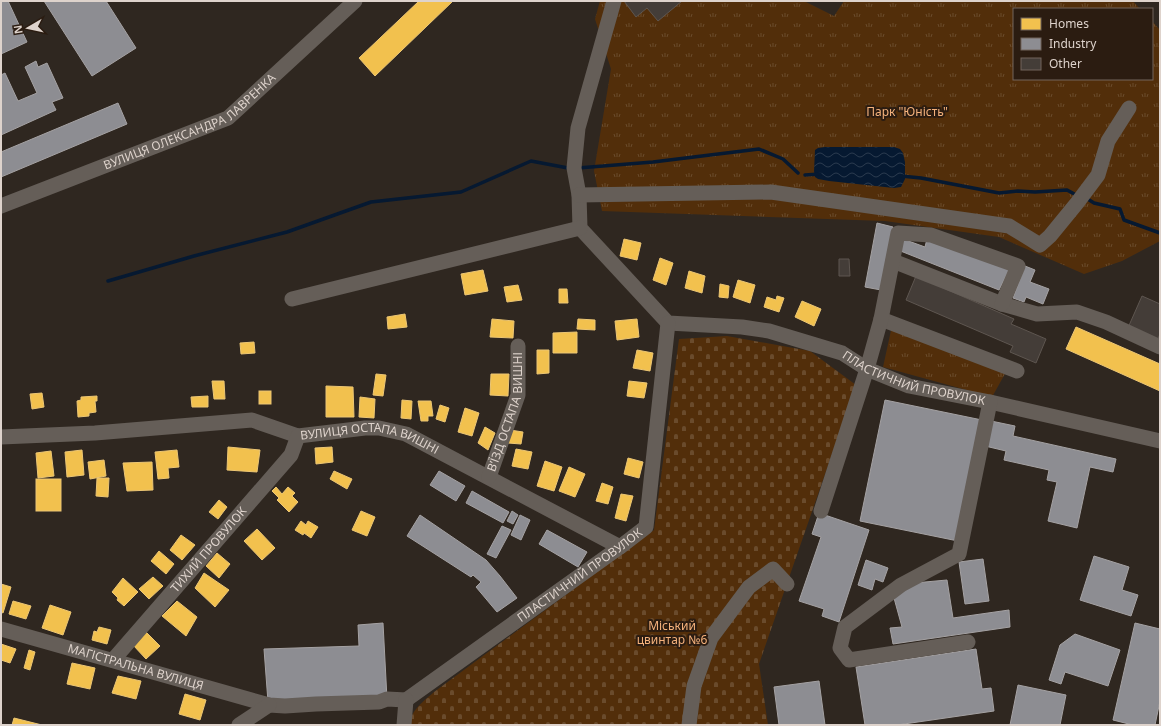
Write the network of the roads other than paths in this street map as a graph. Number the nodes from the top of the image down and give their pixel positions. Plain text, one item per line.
1 (355, 1) edge
2 (614, 1) edge
3 (1129, 108) dead end
4 (579, 195) junction
5 (1, 206) edge
6 (580, 228) junction
7 (893, 260) junction
8 (292, 298) dead end
9 (1002, 304) junction
10 (881, 319) junction
11 (668, 323) junction
12 (518, 346) dead end
13 (1160, 347) edge
14 (867, 368) junction
15 (1017, 371) dead end
16 (990, 402) junction
17 (298, 436) junction
18 (1, 437) edge
19 (1160, 441) edge
20 (489, 477) junction
21 (821, 511) dead end
22 (620, 547) junction
23 (786, 584) dead end
24 (1, 629) edge
25 (968, 642) dead end
26 (113, 660) junction
27 (406, 700) junction
28 (270, 705) junction
29 (239, 725) edge
30 (404, 725) edge
31 (689, 725) edge

1 - 5 street, ВУЛИЦЯ ОЛЕКСАНДРА ЛАВРЕНКА
2 - 4 street
3 - 4 street
4 - 6 street
6 - 8 street
6 - 11 street
7 - 9 street
7 - 9 street
7 - 10 street
9 - 13 street
10 - 14 street
10 - 15 street
11 - 14 street, ПЛАСТИЧНИЙ ПРОВУЛОК
11 - 22 street, ПЛАСТИЧНИЙ ПРОВУЛОК
12 - 20 street, В’ЇЗД ОСТАПА ВИШНІ
14 - 16 street, ПЛАСТИЧНИЙ ПРОВУЛОК
14 - 21 street
16 - 19 street, ПЛАСТИЧНИЙ ПРОВУЛОК
16 - 25 street
17 - 18 street, ВУЛИЦЯ ОСТАПА ВИШНІ
17 - 20 street, ВУЛИЦЯ ОСТАПА ВИШНІ
17 - 26 street, ТИХИЙ ПРОВУЛОК
20 - 22 street, ВУЛИЦЯ ОСТАПА ВИШНІ
22 - 27 street, ПЛАСТИЧНИЙ ПРОВУЛОК
23 - 31 street
24 - 26 street, МАГІСТРАЛЬНА ВУЛИЦЯ
26 - 28 street, МАГІСТРАЛЬНА ВУЛИЦЯ
27 - 28 street, МАГІСТРАЛЬНА ВУЛИЦЯ
27 - 30 street
28 - 29 street

